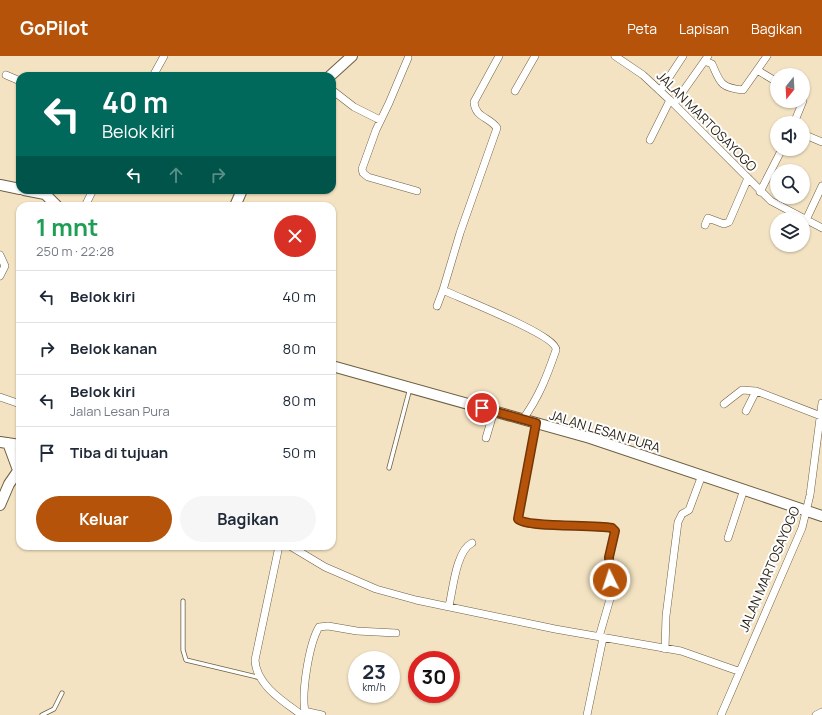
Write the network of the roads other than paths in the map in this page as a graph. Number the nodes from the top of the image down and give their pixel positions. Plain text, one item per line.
1 (164, 56) edge
2 (352, 56) edge
3 (499, 56) edge
4 (535, 56) edge
5 (616, 56) edge
6 (683, 56) edge
7 (767, 56) edge
8 (408, 58) dead end
9 (707, 59) edge
10 (758, 70) junction
11 (155, 72) edge
12 (334, 72) edge
13 (6, 75) dead end
14 (770, 78) edge
15 (16, 79) edge
16 (514, 91) dead end
17 (660, 91) junction
18 (336, 93) edge
19 (672, 102) junction
20 (380, 120) junction
21 (810, 137) edge
22 (650, 140) dead end
23 (822, 142) edge
24 (778, 156) edge
25 (748, 178) junction
26 (0, 185) edge
27 (822, 186) edge
28 (16, 188) edge
29 (417, 191) dead end
30 (760, 192) junction
31 (791, 212) edge
32 (810, 212) edge
33 (810, 222) edge
34 (705, 225) dead end
35 (822, 228) edge
36 (0, 255) edge
37 (0, 276) edge
38 (443, 290) junction
39 (437, 306) dead end
40 (336, 367) edge
41 (410, 388) junction
42 (756, 391) junction
43 (0, 397) edge
44 (16, 403) edge
45 (724, 404) dead end
46 (822, 404) edge
47 (494, 411) junction
48 (746, 411) dead end
49 (821, 416) junction
50 (522, 419) junction
51 (536, 423) junction
52 (486, 438) dead end
53 (4, 443) edge
54 (16, 444) edge
55 (16, 464) edge
56 (388, 468) dead end
57 (16, 475) edge
58 (702, 475) junction
59 (744, 489) junction
60 (0, 505) edge
61 (808, 510) junction
62 (822, 516) edge
63 (728, 538) dead end
64 (472, 543) dead end
65 (278, 550) edge
66 (296, 550) edge
67 (183, 601) dead end
68 (449, 606) junction
69 (396, 633) dead end
70 (601, 637) junction
71 (665, 648) junction
72 (738, 671) junction
73 (262, 679) junction
74 (62, 693) dead end
75 (822, 712) edge
76 (304, 714) edge
77 (42, 715) edge
78 (322, 715) edge
79 (587, 715) edge
80 (721, 715) edge
81 (816, 715) edge

1 - 11 street
2 - 12 street
3 - 38 street
4 - 16 street
5 - 17 street, JALAN MARTOSAYOGO
6 - 17 street
7 - 10 street
8 - 20 street
9 - 10 street
9 - 19 street
10 - 14 street
13 - 15 street
17 - 19 street, JALAN MARTOSAYOGO
18 - 20 street
19 - 22 street
19 - 25 street, JALAN MARTOSAYOGO
20 - 29 street
21 - 23 street
24 - 30 street
25 - 30 street, JALAN MARTOSAYOGO
25 - 34 street
26 - 28 street
27 - 32 street
30 - 31 street, JALAN MARTOSAYOGO
33 - 35 street, JALAN MARTOSAYOGO
36 - 37 street
38 - 39 street
38 - 50 street
40 - 41 street, JALAN LESAN PURA
41 - 47 street, JALAN LESAN PURA
41 - 56 lane
42 - 45 street
42 - 48 street
42 - 49 street
43 - 44 street
46 - 49 street, JALAN MARTOSAYOGO
47 - 50 street, JALAN LESAN PURA
47 - 52 street
49 - 61 street, JALAN MARTOSAYOGO
50 - 51 street, JALAN LESAN PURA
51 - 58 street, JALAN LESAN PURA
51 - 70 street
53 - 54 street
53 - 55 street
57 - 60 street
58 - 59 street, JALAN LESAN PURA
58 - 71 street
59 - 61 street, JALAN LESAN PURA
59 - 63 street
61 - 62 street, JALAN LESAN PURA
61 - 72 street, JALAN MARTOSAYOGO
64 - 68 street
65 - 73 street
66 - 68 street
67 - 73 lane
68 - 70 street
69 - 76 street
70 - 71 street
70 - 79 street
71 - 72 street
72 - 80 street, JALAN MARTOSAYOGO
73 - 76 street
74 - 77 lane
75 - 81 street
76 - 78 street

